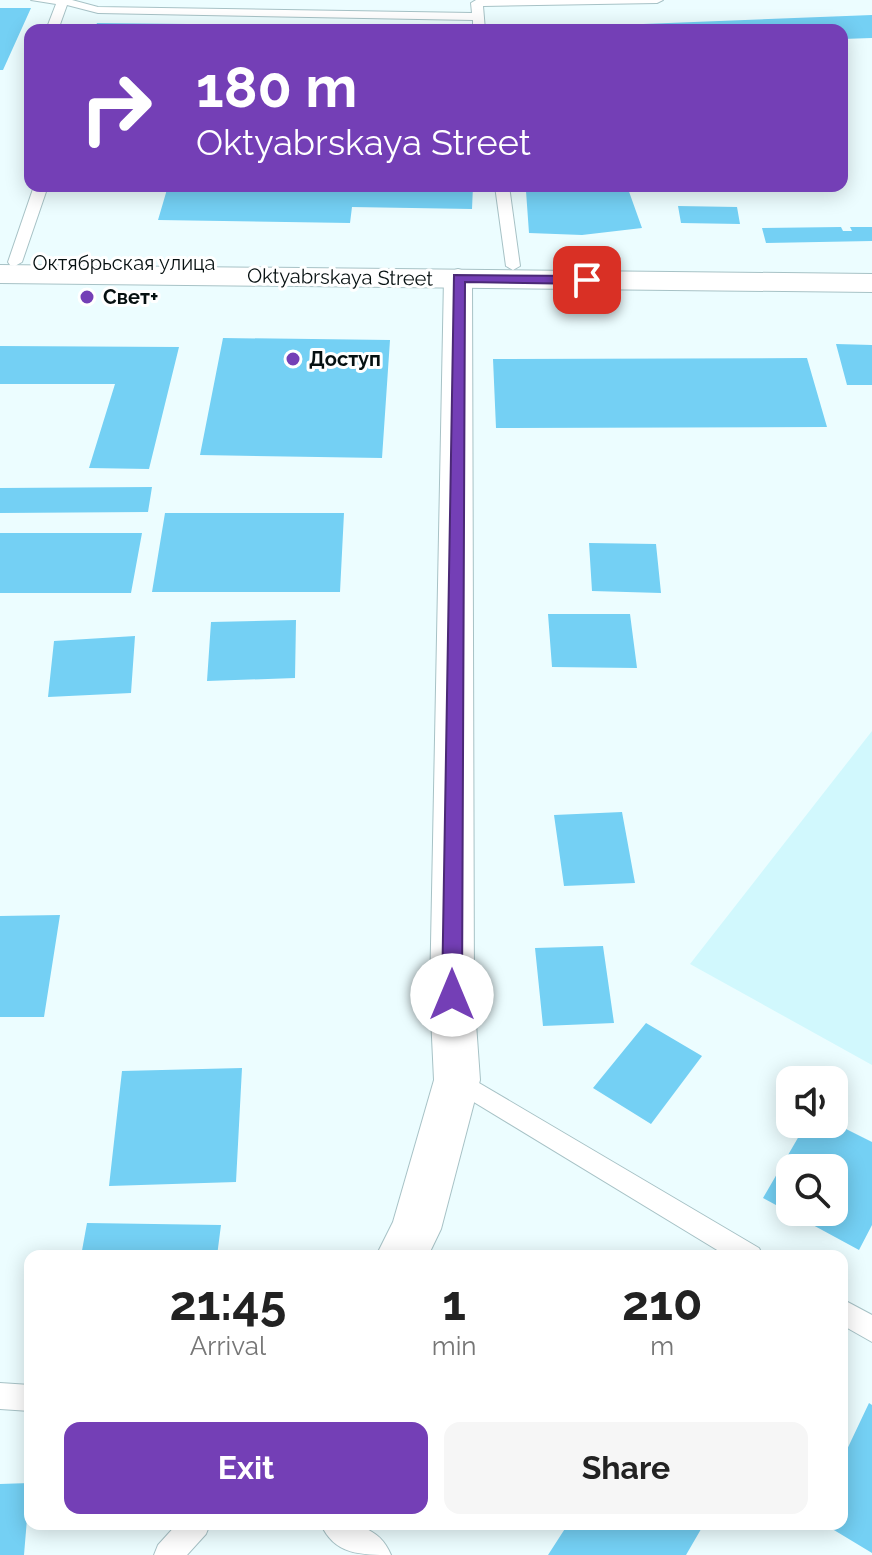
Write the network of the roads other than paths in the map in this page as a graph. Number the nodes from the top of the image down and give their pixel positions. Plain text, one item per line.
1 (37, 0) edge
2 (657, 0) edge
3 (63, 1) edge
4 (54, 24) edge
5 (478, 24) edge
6 (38, 192) edge
7 (503, 192) edge
8 (5, 266) edge
9 (513, 266) junction
10 (872, 267) edge
11 (458, 278) junction
12 (872, 283) edge
13 (457, 1080) junction
14 (404, 1250) edge
15 (740, 1250) edge
16 (848, 1315) edge
17 (872, 1329) edge
18 (0, 1396) edge
19 (24, 1398) edge
20 (191, 1530) edge
21 (343, 1530) edge
22 (168, 1555) edge
23 (377, 1555) edge

1 - 3 lane
2 - 5 lane
3 - 4 lane
3 - 5 lane
6 - 8 lane
7 - 9 lane
8 - 9 main road, Октябрьская улица
8 - 11 main road, Oktyabrskaya Street
9 - 10 main road, Октябрьская улица
11 - 12 main road, Oktyabrskaya Street
11 - 13 street
13 - 14 street
13 - 15 lane
16 - 17 lane
18 - 19 lane
20 - 22 lane
21 - 23 lane

